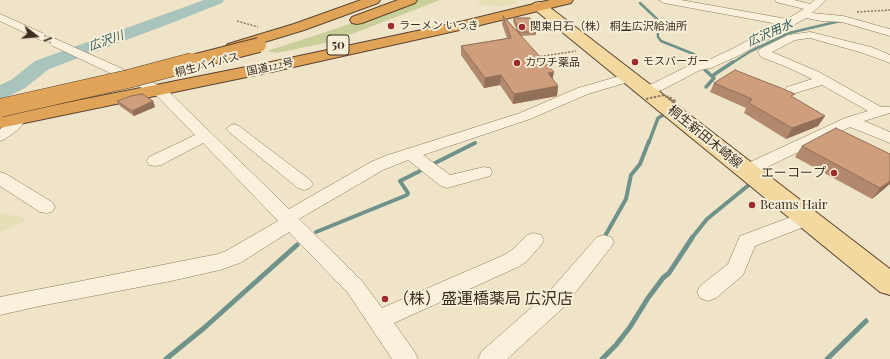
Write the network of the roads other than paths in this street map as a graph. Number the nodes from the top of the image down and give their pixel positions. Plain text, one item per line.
1 (373, 0) edge
2 (395, 0) edge
3 (410, 0) edge
4 (566, 0) edge
5 (664, 0) edge
6 (780, 0) edge
7 (821, 0) edge
8 (533, 2) edge
9 (807, 11) junction
10 (0, 17) edge
11 (790, 23) junction
12 (890, 33) edge
13 (261, 48) junction
14 (890, 59) edge
15 (253, 70) junction
16 (630, 77) junction
17 (823, 80) junction
18 (136, 81) junction
19 (157, 90) junction
20 (792, 90) dead end
21 (647, 95) junction
22 (0, 100) edge
23 (0, 108) edge
24 (885, 111) edge
25 (0, 115) edge
26 (20, 118) junction
27 (850, 121) junction
28 (0, 122) edge
29 (234, 129) dead end
30 (0, 136) edge
31 (205, 136) junction
32 (890, 138) edge
33 (256, 147) junction
34 (410, 153) junction
35 (229, 160) junction
36 (155, 161) dead end
37 (744, 169) junction
38 (484, 172) dead end
39 (0, 178) edge
40 (304, 184) dead end
41 (46, 207) dead end
42 (807, 218) junction
43 (289, 220) junction
44 (534, 240) dead end
45 (604, 242) dead end
46 (890, 284) edge
47 (708, 292) dead end
48 (0, 306) edge
49 (378, 320) junction
50 (406, 359) edge
51 (490, 359) edge

1 - 18 highway, 50
2 - 13 highway, 桐生バイパス / 50
3 - 13 highway, 桐生バイパス / 50
4 - 8 highway, 国道122号
5 - 11 street
6 - 9 street
7 - 9 street
8 - 15 highway, 国道122号 / 50
8 - 16 main road, 桐生新田木崎線
8 - 18 highway, 国道122号 / 50
9 - 11 street
9 - 12 street
10 - 18 street
11 - 21 street
13 - 23 highway, 桐生バイパス / 50, bridge
13 - 25 highway, 桐生バイパス / 50
14 - 17 street
15 - 18 highway
15 - 19 highway, 国道122号 / 50
16 - 21 main road, 桐生新田木崎線
16 - 34 street
17 - 20 street
17 - 24 street
18 - 19 street
18 - 22 highway, 国道122号 / 50
19 - 26 highway, 国道122号 / 50
19 - 31 street
21 - 37 main road, 桐生新田木崎線
24 - 27 street
26 - 28 highway, 国道122号 / 50
26 - 30 street
27 - 32 street
27 - 37 street
29 - 33 street
31 - 35 street
31 - 36 street
33 - 35 street
33 - 40 street
34 - 38 street
34 - 43 street
35 - 43 street
37 - 42 main road, 桐生新田木崎線
39 - 41 street
42 - 46 main road, 桐生新田木崎線
42 - 47 street
43 - 48 street
43 - 49 street
44 - 49 street
45 - 51 street
49 - 50 street

